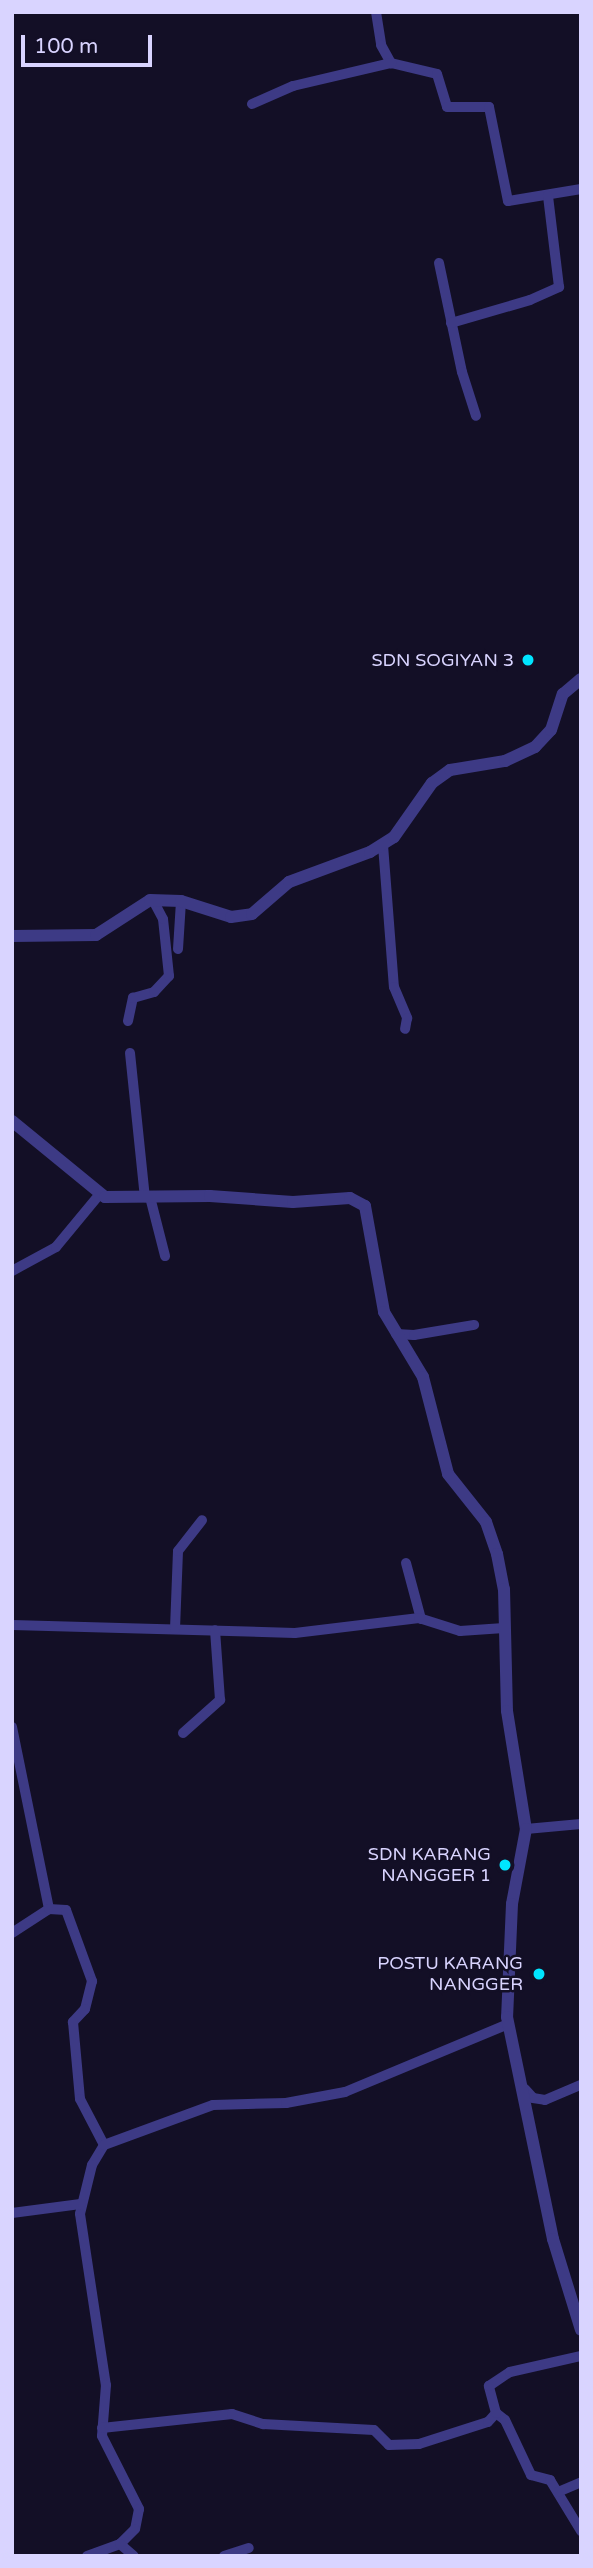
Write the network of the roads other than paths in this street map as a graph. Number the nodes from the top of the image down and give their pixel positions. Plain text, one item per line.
1 (376, 12) edge
2 (391, 63) junction
3 (252, 104) dead end
4 (581, 189) edge
5 (548, 196) junction
6 (439, 263) dead end
7 (452, 323) junction
8 (476, 416) dead end
9 (581, 679) edge
10 (383, 845) junction
11 (153, 900) junction
12 (181, 901) junction
13 (12, 936) edge
14 (178, 949) dead end
15 (128, 1021) dead end
16 (405, 1029) dead end
17 (130, 1054) dead end
18 (12, 1121) edge
19 (99, 1195) junction
20 (147, 1197) junction
21 (164, 1256) dead end
22 (12, 1271) edge
23 (474, 1325) dead end
24 (396, 1334) junction
25 (202, 1520) dead end
26 (406, 1563) dead end
27 (421, 1619) junction
28 (12, 1625) edge
29 (504, 1628) junction
30 (175, 1629) junction
31 (215, 1630) junction
32 (12, 1727) edge
33 (183, 1733) dead end
34 (581, 1824) edge
35 (526, 1829) junction
36 (49, 1909) junction
37 (12, 1933) edge
38 (508, 2024) junction
39 (581, 2085) edge
40 (525, 2089) junction
41 (104, 2146) junction
42 (80, 2204) junction
43 (12, 2213) edge
44 (581, 2330) edge
45 (581, 2356) edge
46 (496, 2413) junction
47 (102, 2428) junction
48 (581, 2482) edge
49 (558, 2491) junction
50 (581, 2531) edge
51 (120, 2544) junction
52 (249, 2548) dead end
53 (87, 2556) edge
54 (134, 2556) edge
55 (224, 2556) edge

1 - 2 street
2 - 3 street
2 - 5 street
4 - 5 street
5 - 7 street
6 - 7 street
7 - 8 street
9 - 10 street
10 - 12 street
10 - 16 street
11 - 12 street
11 - 13 street
11 - 15 street
12 - 14 street
17 - 20 street
18 - 19 street
19 - 20 street
19 - 22 street
20 - 21 street
20 - 24 street
23 - 24 street
24 - 29 street
25 - 30 street
26 - 27 street
27 - 29 street
27 - 31 street
28 - 30 street
29 - 35 street
30 - 31 street
31 - 33 street
32 - 36 street
34 - 35 street
35 - 38 street
36 - 37 street
36 - 41 street
38 - 40 street
38 - 41 street
39 - 40 street
40 - 44 street
41 - 42 street
42 - 43 street
42 - 47 street
45 - 46 street
46 - 47 street
46 - 49 street
47 - 51 street
48 - 49 street
49 - 50 street
51 - 53 street
51 - 54 street
52 - 55 street

